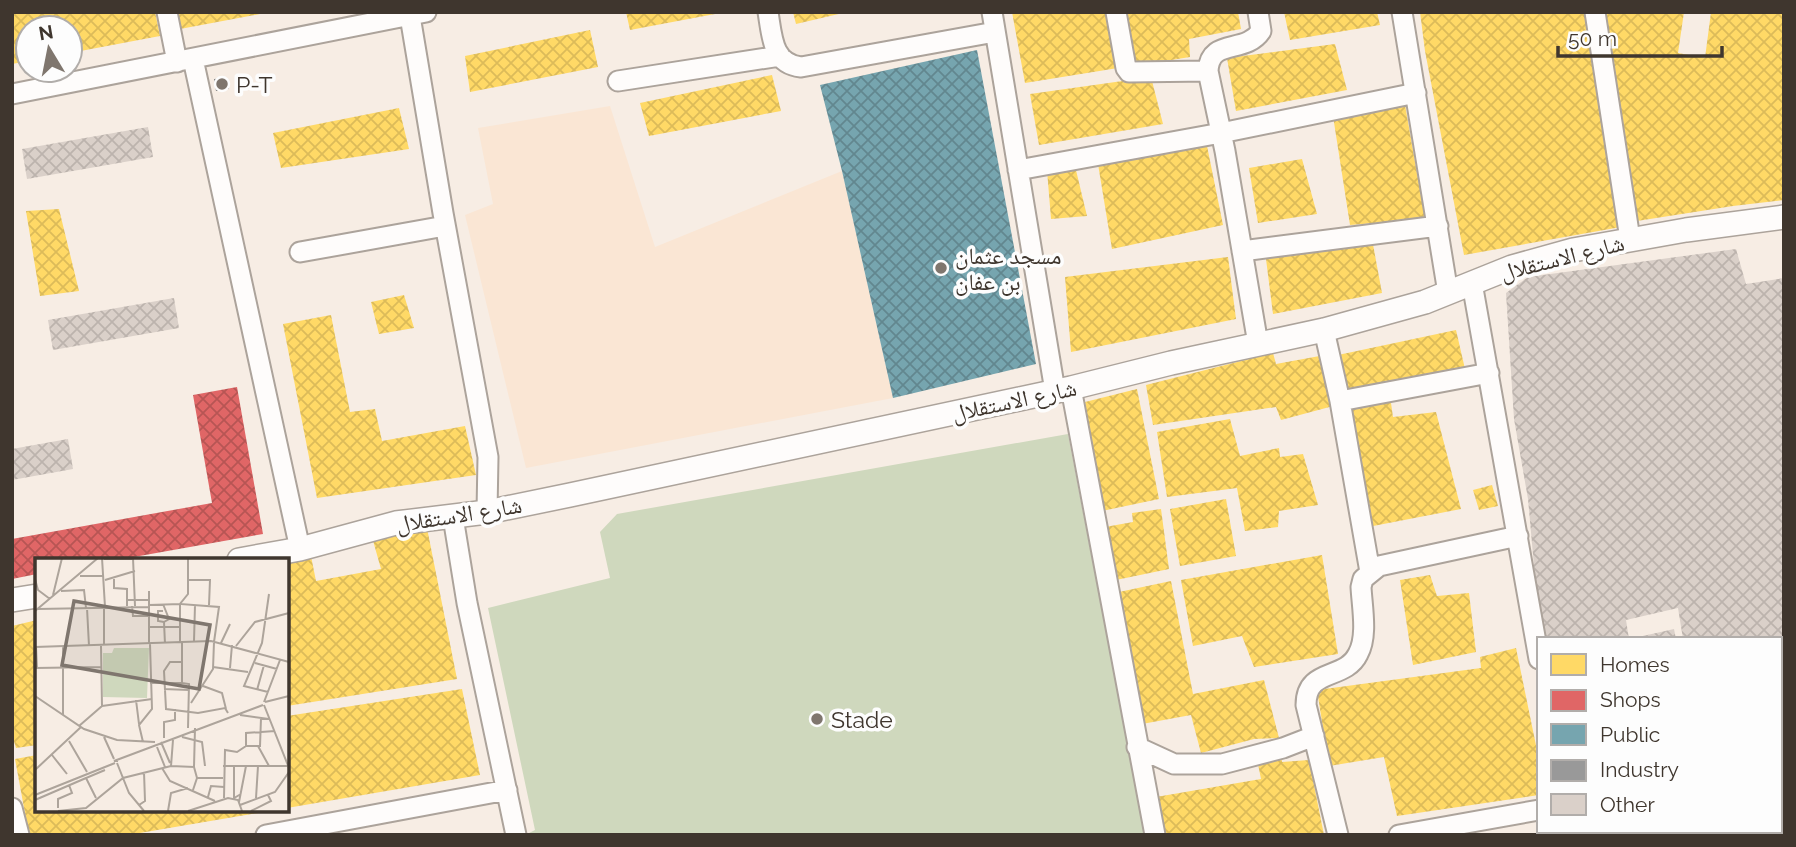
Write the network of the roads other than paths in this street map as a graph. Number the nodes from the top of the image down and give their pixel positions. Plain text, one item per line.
1 (167, 12) edge
2 (768, 12) edge
3 (992, 12) edge
4 (1116, 12) edge
5 (1258, 12) edge
6 (1402, 12) edge
7 (1595, 12) edge
8 (419, 13) edge
9 (995, 32) junction
10 (780, 56) junction
11 (185, 60) junction
12 (1208, 71) junction
13 (618, 81) dead end
14 (1416, 93) junction
15 (12, 94) edge
16 (1221, 133) junction
17 (1018, 170) junction
18 (1784, 218) edge
19 (445, 226) junction
20 (1438, 226) junction
21 (1630, 239) junction
22 (1242, 251) junction
23 (300, 252) dead end
24 (1472, 283) junction
25 (1448, 293) junction
26 (1324, 330) junction
27 (1258, 344) junction
28 (1489, 373) junction
29 (1063, 390) junction
30 (1340, 401) junction
31 (487, 512) junction
32 (453, 517) junction
33 (1518, 536) junction
34 (300, 549) junction
35 (250, 558) edge
36 (1370, 572) junction
37 (35, 596) edge
38 (12, 600) edge
39 (1537, 647) edge
40 (1314, 736) junction
41 (1137, 747) junction
42 (508, 790) junction
43 (12, 808) edge
44 (1537, 810) edge
45 (19, 835) edge
46 (266, 835) edge
47 (516, 835) edge
48 (1155, 835) edge
49 (1338, 835) edge
50 (1399, 835) edge

1 - 11 street
2 - 10 street
3 - 9 street
4 - 12 street
5 - 12 street
6 - 14 street
7 - 21 street
8 - 11 street
8 - 19 street
9 - 10 street
9 - 17 street
10 - 13 street
11 - 15 street
11 - 34 street
12 - 16 street
14 - 16 street
14 - 20 street
16 - 17 street
16 - 22 street
17 - 29 street
18 - 21 street, شارع الاستقلال
19 - 23 street
19 - 31 street
20 - 22 street
20 - 25 street
21 - 24 street, شارع الاستقلال
22 - 27 street
24 - 25 street, شارع الاستقلال
24 - 28 street
25 - 26 street, شارع الاستقلال
26 - 27 street, شارع الاستقلال
26 - 30 street
27 - 29 street, شارع الاستقلال
28 - 30 street
28 - 33 street
29 - 31 street, شارع الاستقلال
29 - 41 street
30 - 36 street
31 - 32 street, شارع الاستقلال
32 - 34 street, شارع الاستقلال
32 - 42 street
33 - 36 street
33 - 39 street
34 - 35 street, شارع الاستقلال
36 - 40 street
37 - 38 street
40 - 41 street
40 - 49 street
41 - 48 street
42 - 46 street
42 - 47 street
43 - 45 street
44 - 50 street

